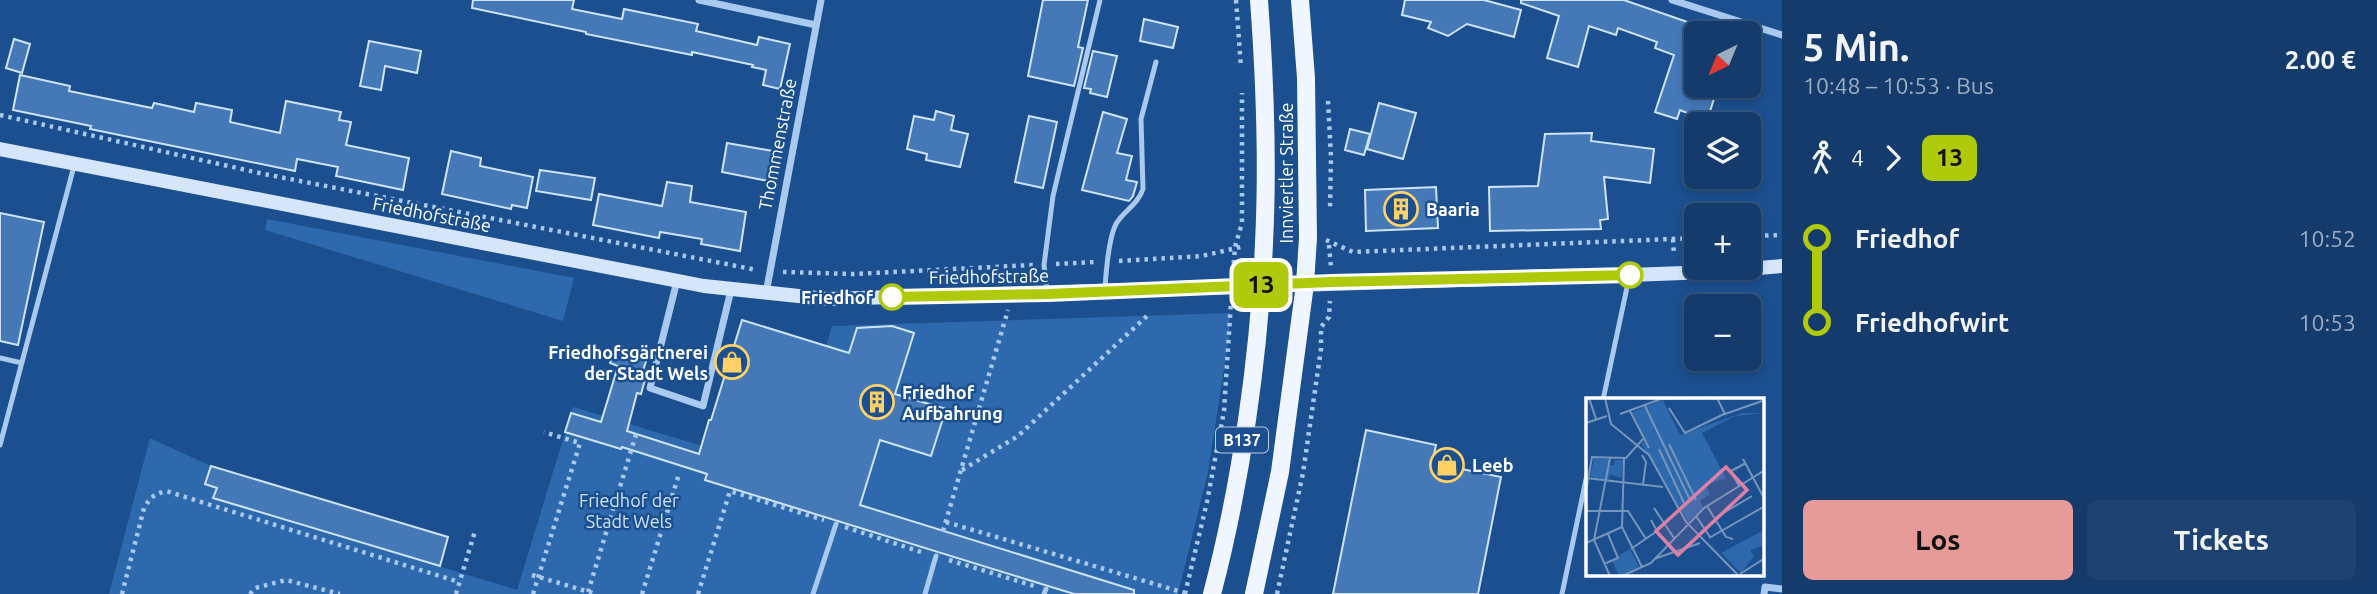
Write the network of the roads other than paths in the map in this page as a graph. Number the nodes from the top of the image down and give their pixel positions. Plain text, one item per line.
1 (699, 0) edge
2 (821, 0) edge
3 (1100, 0) edge
4 (1259, 0) edge
5 (1300, 0) edge
6 (1672, 0) edge
7 (816, 25) junction
8 (1782, 35) edge
9 (1156, 62) dead end
10 (0, 149) edge
11 (75, 163) junction
12 (1782, 266) edge
13 (1630, 275) junction
14 (677, 281) junction
15 (1305, 284) junction
16 (1260, 285) junction
17 (731, 290) junction
18 (1104, 292) junction
19 (766, 294) junction
20 (1048, 294) junction
21 (0, 358) edge
22 (22, 363) junction
23 (1603, 398) edge
24 (0, 445) edge
25 (1586, 480) edge
26 (836, 524) road end
27 (936, 556) road end
28 (1782, 589) edge
29 (813, 594) edge
30 (925, 594) edge
31 (1212, 594) edge
32 (1254, 594) edge
33 (1562, 594) edge
34 (1764, 594) edge

1 - 7 street
2 - 7 street, Thommenstraße
3 - 20 lane
4 - 16 main road, Innviertler Straße / B137
5 - 15 main road, Innviertler Straße / B137
6 - 8 street
7 - 19 street, Thommenstraße
9 - 18 lane
10 - 11 street, Friedhofstraße
11 - 14 street, Friedhofstraße
11 - 22 lane
12 - 13 street, Friedhofstraße
13 - 15 street, Friedhofstraße
13 - 23 lane
14 - 17 street, Friedhofstraße
14 - 17 street
15 - 16 street, Friedhofstraße
15 - 32 main road, Innviertler Straße / B137
16 - 18 street, Friedhofstraße
16 - 31 main road, Innviertler Straße / B137
17 - 19 street, Friedhofstraße
18 - 20 street, Friedhofstraße
19 - 20 street, Friedhofstraße
21 - 22 lane
22 - 24 lane
25 - 33 lane
26 - 29 lane
27 - 30 lane
28 - 34 street

